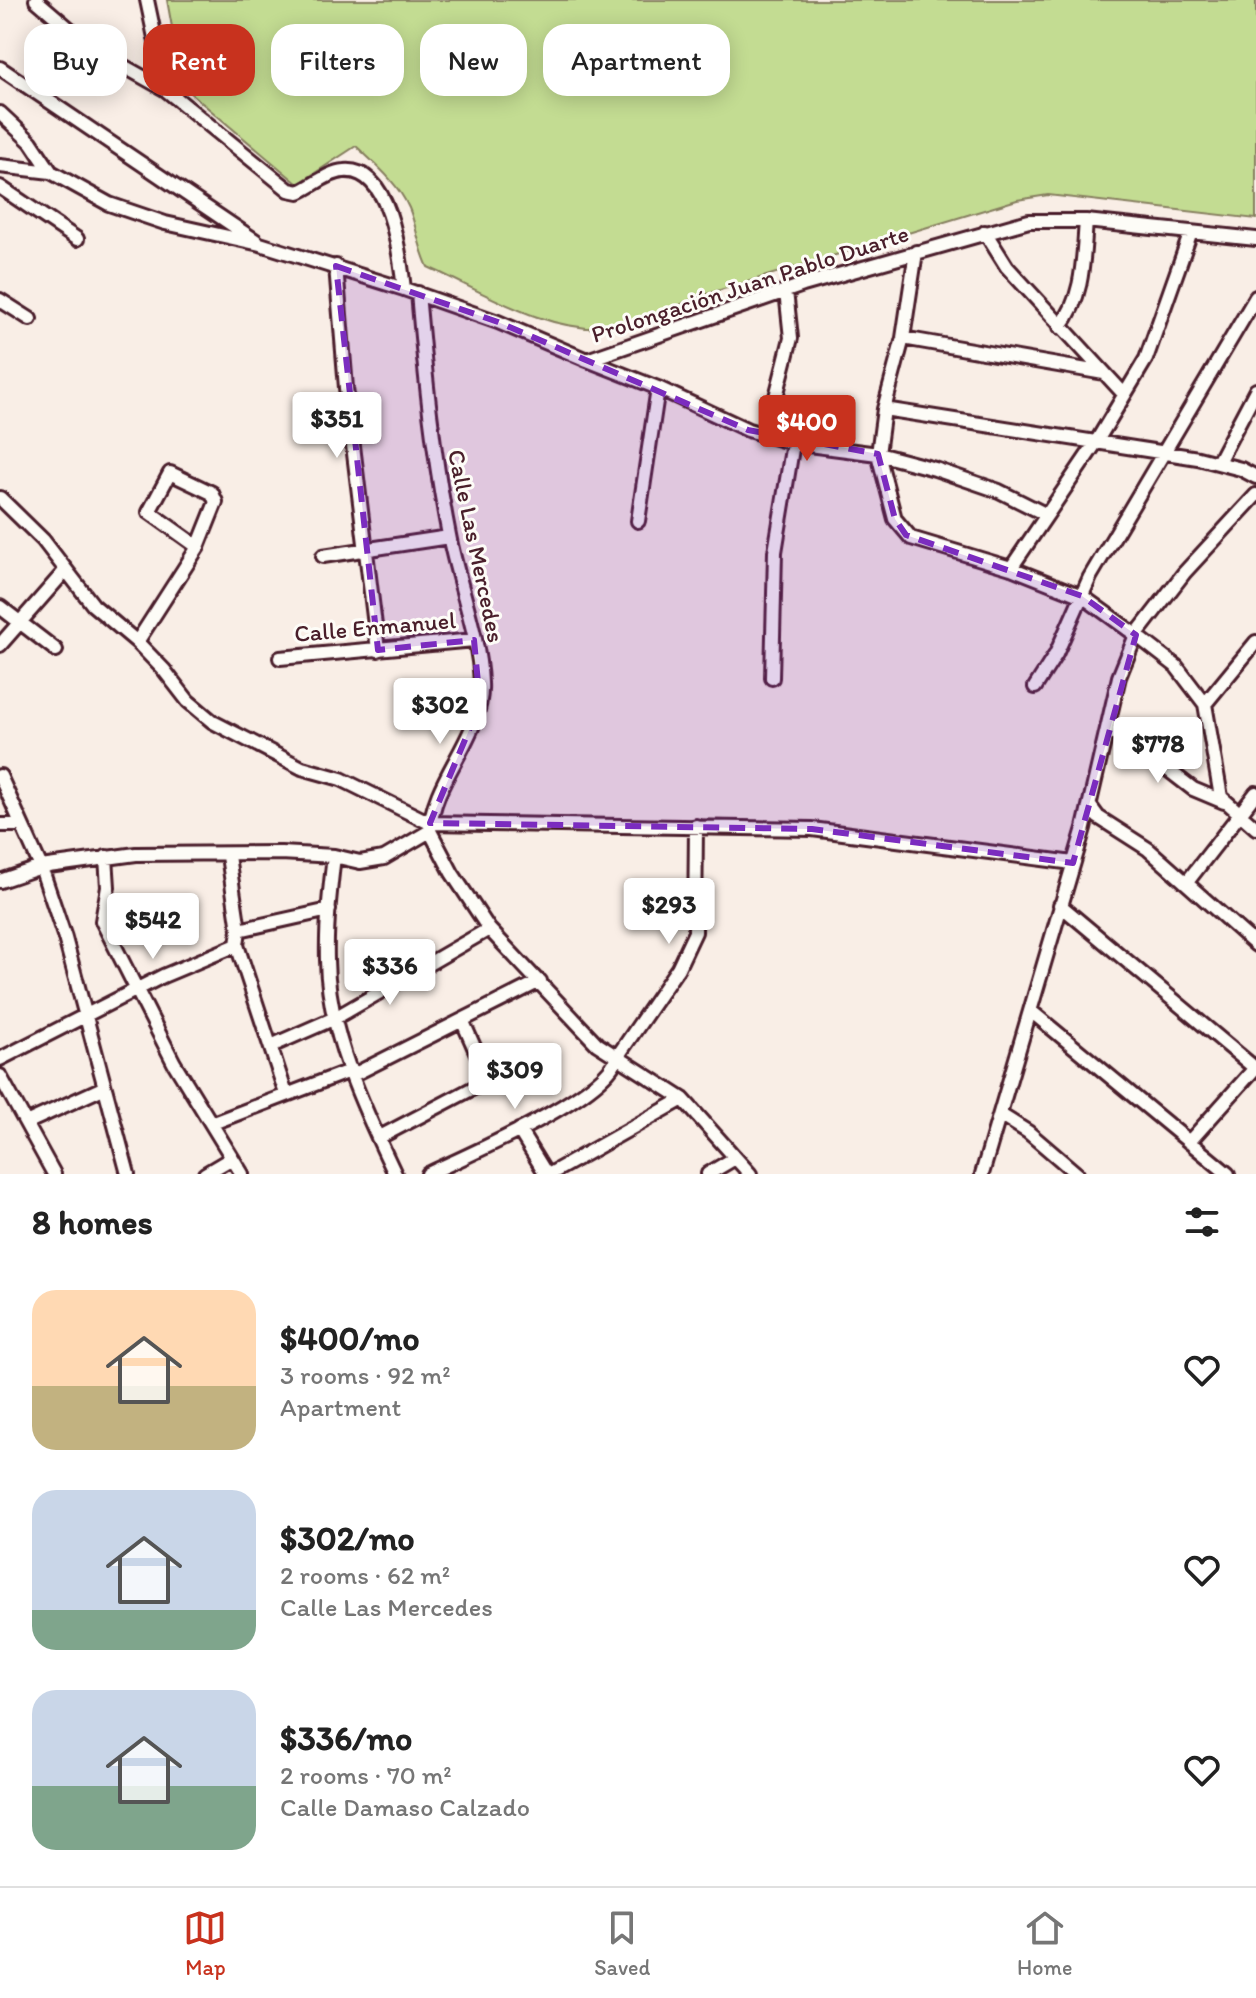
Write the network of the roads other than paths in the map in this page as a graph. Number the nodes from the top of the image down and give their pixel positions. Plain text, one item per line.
1 (36, 0) edge
2 (147, 0) edge
3 (152, 24) edge
4 (0, 68) edge
5 (143, 77) edge
6 (173, 96) edge
7 (0, 113) edge
8 (0, 166) edge
9 (51, 172) junction
10 (0, 187) edge
11 (1086, 221) junction
12 (985, 232) junction
13 (1191, 232) junction
14 (77, 239) dead end
15 (1256, 239) edge
16 (260, 244) junction
17 (916, 252) junction
18 (336, 266) junction
19 (404, 289) junction
20 (786, 291) junction
21 (418, 293) junction
22 (1256, 297) edge
23 (0, 300) edge
24 (30, 319) dead end
25 (1060, 327) junction
26 (903, 338) junction
27 (587, 360) junction
28 (1104, 373) junction
29 (658, 388) junction
30 (1256, 390) edge
31 (1123, 393) junction
32 (884, 409) junction
33 (766, 436) junction
34 (793, 443) junction
35 (1095, 444) junction
36 (1163, 453) junction
37 (878, 454) junction
38 (1218, 462) junction
39 (1256, 477) edge
40 (1256, 495) edge
41 (2, 499) edge
42 (1047, 515) junction
43 (638, 521) dead end
44 (449, 537) junction
45 (198, 547) junction
46 (366, 548) junction
47 (323, 556) dead end
48 (1011, 568) junction
49 (65, 571) junction
50 (1082, 596) junction
51 (0, 607) edge
52 (20, 622) junction
53 (1136, 635) junction
54 (474, 640) junction
55 (137, 642) junction
56 (1256, 642) edge
57 (0, 645) edge
58 (56, 650) dead end
59 (378, 650) junction
60 (280, 658) dead end
61 (772, 678) dead end
62 (1035, 687) dead end
63 (1205, 704) junction
64 (1107, 731) junction
65 (0, 776) edge
66 (1256, 793) edge
67 (1224, 802) junction
68 (1094, 812) junction
69 (1239, 816) junction
70 (0, 825) edge
71 (22, 825) junction
72 (696, 826) junction
73 (430, 827) junction
74 (1256, 828) edge
75 (228, 856) junction
76 (334, 856) junction
77 (106, 857) junction
78 (1073, 863) junction
79 (41, 867) junction
80 (0, 881) edge
81 (1187, 882) junction
82 (1060, 905) junction
83 (329, 910) junction
84 (489, 929) junction
85 (239, 930) junction
86 (237, 945) junction
87 (1256, 945) edge
88 (540, 981) junction
89 (135, 991) junction
90 (1032, 1012) junction
91 (88, 1016) junction
92 (335, 1018) junction
93 (463, 1022) junction
94 (271, 1046) junction
95 (617, 1057) junction
96 (0, 1059) edge
97 (1256, 1068) edge
98 (353, 1073) junction
99 (0, 1076) edge
100 (103, 1088) junction
101 (286, 1094) junction
102 (683, 1099) junction
103 (1001, 1115) junction
104 (26, 1123) junction
105 (213, 1123) junction
106 (519, 1130) junction
107 (378, 1138) junction
108 (1189, 1142) junction
109 (232, 1158) junction
110 (735, 1158) junction
111 (54, 1174) edge
112 (128, 1174) edge
113 (205, 1174) edge
114 (242, 1174) edge
115 (395, 1174) edge
116 (428, 1174) edge
117 (548, 1174) edge
118 (708, 1174) edge
119 (750, 1174) edge
120 (982, 1174) edge
121 (1077, 1174) edge
122 (1228, 1174) edge

1 - 5 street
2 - 3 street
4 - 16 street
6 - 19 street
7 - 9 street
8 - 9 street, Prolongación Juan Pablo Duarte
9 - 16 street, Prolongación Juan Pablo Duarte
10 - 14 street
11 - 12 street, Prolongación Juan Pablo Duarte
11 - 13 street, Prolongación Juan Pablo Duarte
11 - 25 street
12 - 17 street, Prolongación Juan Pablo Duarte
12 - 25 street
13 - 15 street, Prolongación Juan Pablo Duarte
13 - 31 street
16 - 18 street, Prolongación Juan Pablo Duarte
17 - 20 street, Prolongación Juan Pablo Duarte
17 - 26 street
18 - 19 street, Prolongación Juan Pablo Duarte
18 - 46 street
19 - 21 street, Prolongación Juan Pablo Duarte
20 - 27 street, Prolongación Juan Pablo Duarte
20 - 33 street
21 - 27 street, Prolongación Juan Pablo Duarte
21 - 44 street, Calle Las Mercedes
22 - 36 street
23 - 24 street
25 - 28 street
26 - 28 street
26 - 32 street
27 - 29 street
28 - 31 street
29 - 33 street
29 - 43 street
30 - 38 street
31 - 35 street
32 - 35 street
32 - 37 street
33 - 34 street
34 - 37 street
34 - 61 street
35 - 36 street
35 - 42 street
36 - 38 street
36 - 50 street
37 - 42 street
37 - 48 street
38 - 39 street
40 - 53 street
41 - 49 street
42 - 48 street
44 - 46 street
44 - 54 street, Calle Las Mercedes
45 - 45 street
45 - 55 street
46 - 47 street
46 - 59 street
48 - 50 street
49 - 52 street
49 - 55 street
50 - 53 street
50 - 62 street
51 - 52 street
52 - 57 street
52 - 58 street
53 - 63 street
53 - 64 street
54 - 59 street, Calle Enmanuel
54 - 73 street, Calle Las Mercedes
55 - 73 street
56 - 63 street
59 - 60 street, Calle Enmanuel
63 - 67 street
64 - 67 street
64 - 68 street
65 - 71 street
66 - 69 street
67 - 69 street
68 - 78 street
68 - 81 street
69 - 74 street
69 - 81 street
70 - 71 street
71 - 79 street
72 - 73 street
72 - 78 street
72 - 95 street
73 - 76 street
73 - 84 street
75 - 76 street
75 - 77 street
75 - 85 street
76 - 83 street
77 - 79 street
77 - 89 street
78 - 82 street
79 - 80 street
79 - 91 street
81 - 87 street
82 - 90 street
82 - 97 street
83 - 85 street
83 - 92 street
84 - 88 street
84 - 92 street
85 - 86 street
86 - 89 street
86 - 94 street
88 - 93 street
88 - 95 street
89 - 91 street
89 - 105 street
90 - 103 street
90 - 108 street
91 - 96 street
91 - 100 street
92 - 94 street
92 - 98 street
93 - 98 street
93 - 107 street
94 - 101 street
95 - 102 street
95 - 106 street
97 - 108 street
98 - 101 street
98 - 107 street
99 - 104 street
100 - 104 street
100 - 112 street
101 - 105 street
102 - 110 street
102 - 117 street
103 - 120 street
103 - 121 street
104 - 111 street
105 - 109 street
106 - 116 street
106 - 117 street
107 - 115 street
108 - 122 street
109 - 113 street
109 - 114 street
110 - 118 street
110 - 119 street

